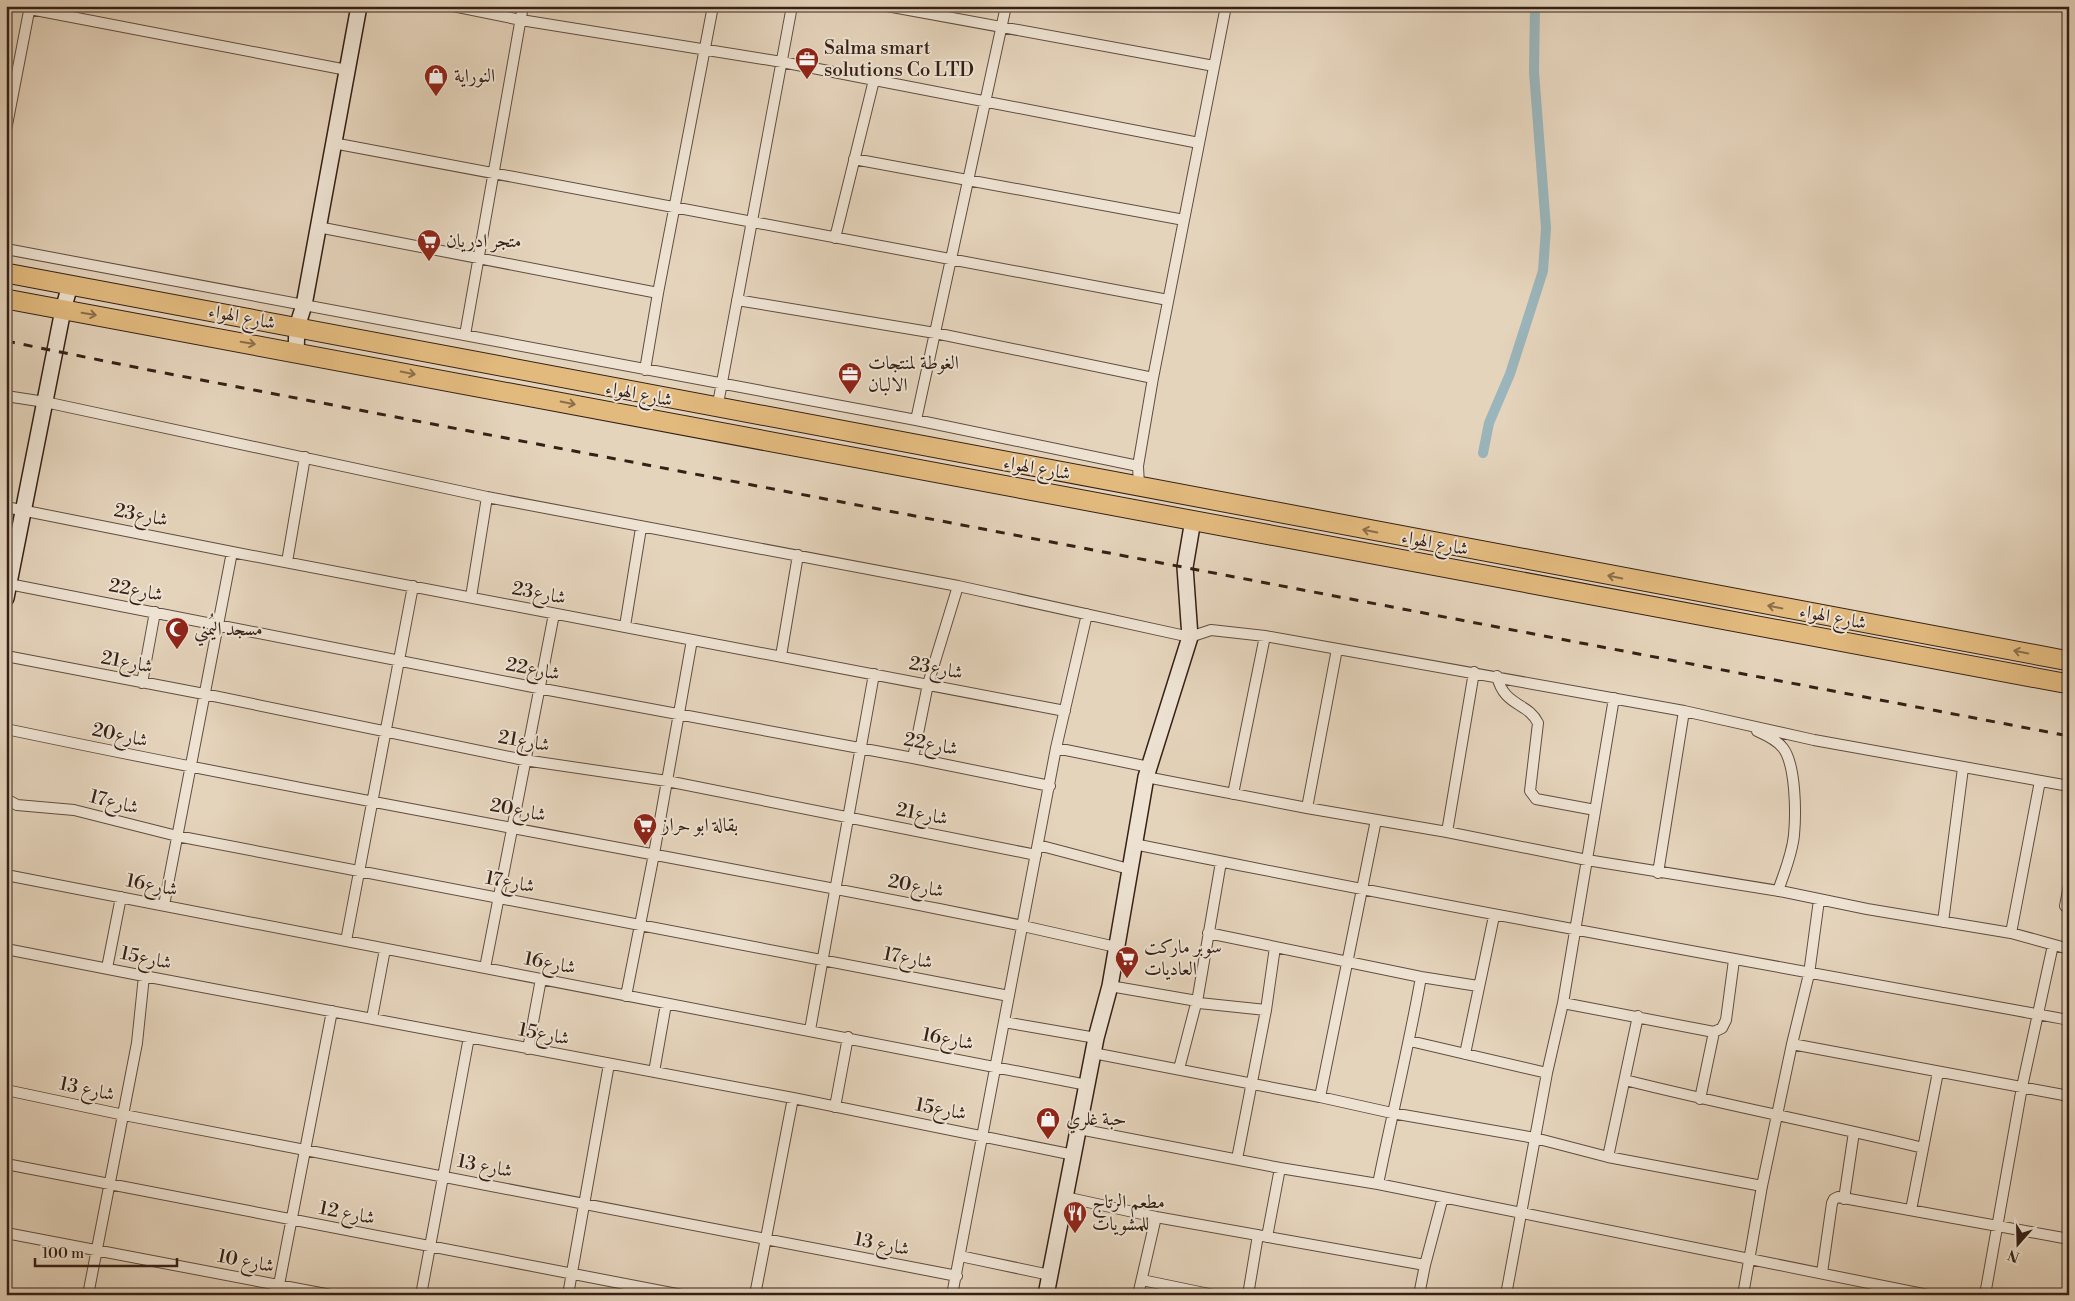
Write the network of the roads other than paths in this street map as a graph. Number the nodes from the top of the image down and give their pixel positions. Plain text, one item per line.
1 (359, 6) edge
2 (453, 6) edge
3 (523, 6) edge
4 (713, 6) edge
5 (792, 6) edge
6 (887, 6) edge
7 (1006, 6) edge
8 (1226, 6) edge
9 (30, 8) edge
10 (521, 20) junction
11 (1001, 27) junction
12 (705, 49) junction
13 (782, 62) junction
14 (1214, 66) junction
15 (346, 70) junction
16 (874, 80) junction
17 (985, 103) junction
18 (6, 130) edge
19 (333, 143) junction
20 (1199, 143) junction
21 (854, 159) junction
22 (494, 174) junction
23 (968, 180) junction
24 (676, 208) junction
25 (1184, 220) junction
26 (752, 222) junction
27 (318, 226) junction
28 (835, 238) junction
29 (6, 249) edge
30 (479, 257) junction
31 (951, 260) junction
32 (6, 273) edge
33 (70, 285) junction
34 (658, 293) junction
35 (6, 299) edge
36 (737, 300) junction
37 (1168, 300) junction
38 (304, 305) junction
39 (63, 310) junction
40 (297, 327) junction
41 (935, 333) junction
42 (465, 335) junction
43 (296, 352) junction
44 (645, 370) junction
45 (1153, 378) junction
46 (722, 384) junction
47 (6, 396) edge
48 (45, 402) junction
49 (717, 409) junction
50 (916, 420) junction
51 (304, 457) junction
52 (1138, 466) junction
53 (1139, 486) junction
54 (487, 497) junction
55 (6, 507) edge
56 (22, 510) junction
57 (1193, 520) junction
58 (642, 528) junction
59 (232, 552) junction
60 (798, 555) junction
61 (287, 562) junction
62 (413, 586) junction
63 (958, 586) junction
64 (8, 591) edge
65 (471, 597) junction
66 (155, 612) junction
67 (554, 614) junction
68 (1087, 614) junction
69 (219, 625) junction
70 (625, 626) junction
71 (1265, 636) junction
72 (1190, 637) junction
73 (692, 640) junction
74 (1338, 649) junction
75 (6, 656) edge
76 (781, 656) junction
77 (399, 661) junction
78 (2069, 661) edge
79 (1474, 672) junction
80 (874, 674) junction
81 (1497, 676) junction
82 (142, 683) junction
83 (928, 684) junction
84 (2069, 684) edge
85 (538, 688) junction
86 (204, 694) junction
87 (1614, 698) junction
88 (1065, 711) junction
89 (1684, 711) junction
90 (679, 713) junction
91 (1748, 725) junction
92 (6, 729) edge
93 (386, 731) junction
94 (1056, 748) junction
95 (861, 749) junction
96 (913, 758) junction
97 (524, 760) junction
98 (189, 767) junction
99 (1963, 768) junction
100 (1148, 772) junction
101 (667, 781) junction
102 (2040, 781) junction
103 (1050, 786) junction
104 (2069, 786) edge
105 (1234, 794) junction
106 (6, 799) edge
107 (374, 800) junction
108 (1307, 808) junction
109 (1595, 810) junction
110 (848, 818) junction
111 (1376, 820) junction
112 (512, 826) junction
113 (1447, 832) junction
114 (177, 836) junction
115 (1134, 844) junction
116 (1037, 850) junction
117 (654, 854) junction
118 (1587, 860) junction
119 (1221, 862) junction
120 (359, 870) junction
121 (1129, 870) junction
122 (1658, 873) junction
123 (6, 875) edge
124 (2069, 885) edge
125 (1363, 888) junction
126 (836, 889) junction
127 (1778, 892) junction
128 (120, 897) junction
129 (498, 897) junction
130 (1819, 900) junction
131 (164, 905) junction
132 (2069, 907) edge
133 (1494, 916) junction
134 (1943, 922) junction
135 (640, 926) junction
136 (1023, 926) junction
137 (1575, 931) junction
138 (2011, 933) junction
139 (1208, 934) junction
140 (346, 941) junction
141 (2054, 945) junction
142 (1116, 947) junction
143 (1275, 947) junction
144 (6, 949) edge
145 (385, 949) junction
146 (2069, 949) edge
147 (824, 960) junction
148 (1734, 960) junction
149 (1349, 961) junction
150 (107, 968) junction
151 (485, 968) junction
152 (1809, 974) junction
153 (144, 976) junction
154 (1421, 977) junction
155 (541, 979) junction
156 (1110, 986) junction
157 (1478, 986) junction
158 (626, 996) junction
159 (1009, 996) junction
160 (1197, 1001) junction
161 (1563, 1003) junction
162 (666, 1004) junction
163 (1266, 1010) junction
164 (332, 1011) junction
165 (2038, 1015) junction
166 (1638, 1016) junction
167 (372, 1018) junction
168 (2069, 1020) edge
169 (1004, 1022) junction
170 (810, 1030) junction
171 (1714, 1032) junction
172 (469, 1037) junction
173 (848, 1037) junction
174 (1410, 1041) junction
175 (1792, 1044) junction
176 (1095, 1046) junction
177 (528, 1048) junction
178 (1465, 1054) junction
179 (609, 1064) junction
180 (996, 1067) junction
181 (1179, 1069) junction
182 (654, 1072) junction
183 (1938, 1072) junction
184 (1547, 1073) junction
185 (1625, 1080) junction
186 (1251, 1084) junction
187 (1087, 1085) junction
188 (2022, 1087) junction
189 (6, 1090) edge
190 (2069, 1096) edge
191 (1320, 1097) junction
192 (793, 1098) junction
193 (1700, 1099) junction
194 (835, 1107) junction
195 (1392, 1113) junction
196 (1778, 1114) junction
197 (124, 1115) junction
198 (1079, 1128) junction
199 (1854, 1132) junction
200 (983, 1135) junction
201 (1535, 1138) junction
202 (1923, 1148) junction
203 (305, 1149) junction
204 (1074, 1155) junction
205 (1608, 1157) junction
206 (1237, 1159) junction
207 (6, 1164) edge
208 (1280, 1168) junction
209 (442, 1175) junction
210 (110, 1184) junction
211 (1378, 1184) junction
212 (1762, 1186) junction
213 (1065, 1197) junction
214 (1443, 1197) junction
215 (1844, 1199) junction
216 (584, 1204) junction
217 (1911, 1210) junction
218 (1520, 1213) junction
219 (1156, 1217) junction
220 (291, 1220) junction
221 (1997, 1224) junction
222 (6, 1233) edge
223 (1263, 1236) junction
224 (2068, 1237) edge
225 (765, 1238) junction
226 (429, 1246) junction
227 (97, 1249) junction
228 (960, 1256) junction
229 (1749, 1260) junction
230 (1425, 1265) junction
231 (1822, 1273) junction
232 (571, 1274) junction
233 (1050, 1274) junction
234 (957, 1276) junction
235 (1142, 1280) junction
236 (278, 1290) edge
237 (88, 1295) edge
238 (331, 1295) edge
239 (421, 1295) edge
240 (568, 1295) edge
241 (682, 1295) edge
242 (755, 1295) edge
243 (952, 1295) edge
244 (1046, 1295) edge
245 (1138, 1295) edge
246 (1214, 1295) edge
247 (1248, 1295) edge
248 (1419, 1295) edge
249 (1506, 1295) edge
250 (1743, 1295) edge
251 (1928, 1295) edge
252 (1985, 1295) edge

1 - 15 street
2 - 10 street
3 - 10 street
4 - 12 street
5 - 13 street
6 - 11 street
7 - 11 street
8 - 14 street
9 - 15 street
9 - 18 street
10 - 12 street
10 - 22 street
11 - 14 street
11 - 17 street
12 - 13 street
12 - 24 street
13 - 16 street
13 - 26 street
14 - 20 street
15 - 19 street
16 - 17 street
16 - 21 street
17 - 20 street
17 - 23 street
19 - 22 street
19 - 27 street
20 - 25 street
21 - 23 street
21 - 28 street
22 - 24 street
22 - 30 street
23 - 25 street
23 - 31 street
24 - 26 street
24 - 34 street
25 - 37 street
26 - 28 street
26 - 36 street
27 - 30 street
27 - 38 street
28 - 31 street
29 - 38 street
30 - 34 street
30 - 42 street
31 - 37 street
31 - 41 street
32 - 33 highway, شارع الهواء
33 - 39 street
33 - 40 highway, شارع الهواء
34 - 44 street
35 - 39 highway, شارع الهواء
36 - 41 street
36 - 46 street
37 - 45 street
38 - 40 street
38 - 42 street
39 -> 43 highway, شارع الهواء
39 - 48 street
40 - 43 street
40 - 49 highway, شارع الهواء
41 - 45 street
41 - 50 street
42 - 44 street
43 -> 57 highway, شارع الهواء
44 - 46 street
45 - 52 street
46 - 49 street
46 - 50 street
47 - 48 street
48 - 51 street
48 - 56 street
49 - 53 highway, شارع الهواء
50 - 52 street
51 - 54 street
51 - 61 street
52 - 53 street
78 -> 53 highway, شارع الهواء
54 - 58 street
54 - 65 street
55 - 56 street, شارع23
56 - 59 street, شارع23
56 - 64 street
57 - 72 street
57 - 84 highway, شارع الهواء
58 - 60 street
58 - 70 street
59 - 61 street, شارع23
59 - 69 street
60 - 63 street
60 - 76 street
61 - 62 street, شارع23
62 - 65 street, شارع23
62 - 77 street
63 - 68 street
63 - 83 street
64 - 66 street, شارع22
65 - 67 street, شارع23
66 - 69 street, شارع22
66 - 82 street
67 - 70 street, شارع23
67 - 85 street
68 - 72 street
68 - 88 street
69 - 77 street, شارع22
69 - 86 street
70 - 73 street, شارع23
71 - 72 street
71 - 74 street
71 - 105 street
72 - 100 street
73 - 76 street, شارع23
73 - 90 street
74 - 79 street
74 - 108 street
75 - 82 street, شارع21
76 - 80 street, شارع23
77 - 85 street, شارع22
77 - 93 street
79 - 81 street
79 - 113 street
80 - 83 street, شارع23
80 - 95 street
81 - 87 street
81 - 109 street
82 - 86 street, شارع21
83 - 88 street, شارع23
83 - 96 street
85 - 90 street, شارع22
85 - 97 street
86 - 93 street, شارع21
86 - 98 street
87 - 89 street
87 - 109 street
88 - 94 street
89 - 91 street
89 - 122 street
90 - 95 street, شارع22
90 - 101 street
91 - 99 street
91 - 127 street
92 - 98 street, شارع20
93 - 97 street, شارع21
93 - 107 street
94 - 100 street
94 - 103 street
95 - 96 street, شارع22
95 - 110 street
96 - 103 street, شارع22
97 - 101 street, شارع21
97 - 112 street
98 - 107 street, شارع20
98 - 114 street
99 - 102 street
99 - 134 street
100 - 105 street
100 - 115 street
101 - 110 street, شارع21
101 - 117 street
102 - 104 street
102 - 138 street
103 - 116 street
105 - 108 street
106 - 114 street, شارع17
107 - 112 street, شارع20
107 - 120 street
108 - 111 street
109 - 118 street
110 - 116 street, شارع21
110 - 126 street
111 - 113 street
111 - 125 street
112 - 117 street, شارع20
112 - 129 street
113 - 118 street
114 - 120 street, شارع17
114 - 131 street
115 - 119 street
115 - 121 street
116 - 121 street, شارع21
116 - 136 street
117 - 126 street, شارع20
117 - 135 street
118 - 122 street
118 - 137 street
119 - 125 street
119 - 139 street
120 - 129 street, شارع17
120 - 140 street
121 - 142 street
122 - 127 street
123 - 128 street, شارع16
124 - 132 street
125 - 133 street
125 - 149 street
126 - 136 street, شارع20
126 - 147 street
127 - 130 street
128 - 131 street, شارع16
128 - 150 street
129 - 135 street, شارع17
129 - 151 street
130 - 134 street
130 - 152 street
131 - 140 street, شارع16
133 - 137 street
133 - 157 street
134 - 138 street
135 - 147 street, شارع17
135 - 158 street
136 - 142 street, شارع20
136 - 159 street
137 - 148 street
137 - 161 street
138 - 141 street
139 - 143 street
139 - 160 street
140 - 145 street, شارع16
141 - 146 street
141 - 165 street
142 - 156 street
143 - 149 street
143 - 163 street
144 - 150 street, شارع15
145 - 151 street, شارع16
145 - 167 street
147 - 159 street, شارع17
147 - 170 street
148 - 152 street
148 - 171 street
149 - 154 street
149 - 191 street
150 - 153 street, شارع15
151 - 155 street, شارع16
152 - 165 street
152 - 175 street
153 - 164 street, شارع15
153 - 197 street
154 - 157 street
154 - 174 street
155 - 158 street, شارع16
155 - 177 street
156 - 160 street
156 - 176 street
157 - 178 street
158 - 162 street, شارع16
159 - 169 street
160 - 163 street
160 - 181 street
161 - 166 street
161 - 184 street
162 - 170 street, شارع16
162 - 182 street
163 - 186 street
164 - 167 street, شارع15
164 - 203 street
165 - 168 street
165 - 188 street
166 - 171 street
166 - 185 street
167 - 172 street, شارع15
169 - 176 street
169 - 180 street
170 - 173 street, شارع16
171 - 193 street
172 - 177 street, شارع15
172 - 209 street
173 - 180 street, شارع16
173 - 194 street
174 - 178 street
174 - 195 street
175 - 183 street
175 - 196 street
176 - 181 street
176 - 187 street
177 - 179 street, شارع15
178 - 184 street
179 - 182 street, شارع15
179 - 216 street
180 - 187 street, شارع16
180 - 200 street
181 - 186 street
182 - 192 street, شارع15
183 - 188 street
183 - 202 street
184 - 201 street
185 - 193 street
185 - 205 street
186 - 191 street
186 - 206 street
187 - 198 street
188 - 190 street
188 - 221 street
189 - 197 street, شارع 13
191 - 195 street
192 - 194 street, شارع15
192 - 225 street
193 - 196 street
194 - 200 street, شارع15
195 - 201 street
195 - 211 street
196 - 199 street
196 - 212 street
197 - 203 street, شارع 13
197 - 210 street
198 - 204 street
198 - 206 street
199 - 202 street
199 - 215 street
200 - 204 street, شارع15
200 - 228 street
201 - 205 street
201 - 218 street
202 - 217 street
203 - 209 street, شارع 13
203 - 220 street
204 - 213 street
205 - 212 street
206 - 208 street
207 - 210 street, شارع 12
208 - 211 street
208 - 223 street
209 - 216 street, شارع 13
209 - 226 street
210 - 220 street, شارع 12
210 - 227 street
211 - 214 street
212 - 229 street
213 - 219 street
213 - 233 street
214 - 218 street
214 - 230 street
215 - 217 street
215 - 231 street
216 - 225 street, شارع 13
216 - 232 street
217 - 221 street
218 - 229 street
218 - 249 street
219 - 223 street
219 - 235 street
220 - 226 street, شارع 12
220 - 236 street
221 - 224 street
221 - 252 street
222 - 227 street, شارع 10
223 - 230 street
223 - 247 street
225 - 234 street, شارع 13
225 - 242 street
226 - 232 street, شارع 12
226 - 239 street
227 - 236 street, شارع 10
227 - 237 street
228 - 233 street
228 - 234 street
229 - 231 street
229 - 250 street
230 - 248 street
231 - 251 street
232 - 240 street
232 - 241 street, شارع 12
233 - 244 street
234 - 243 street
235 - 245 street
235 - 246 street
236 - 238 street, شارع 10

